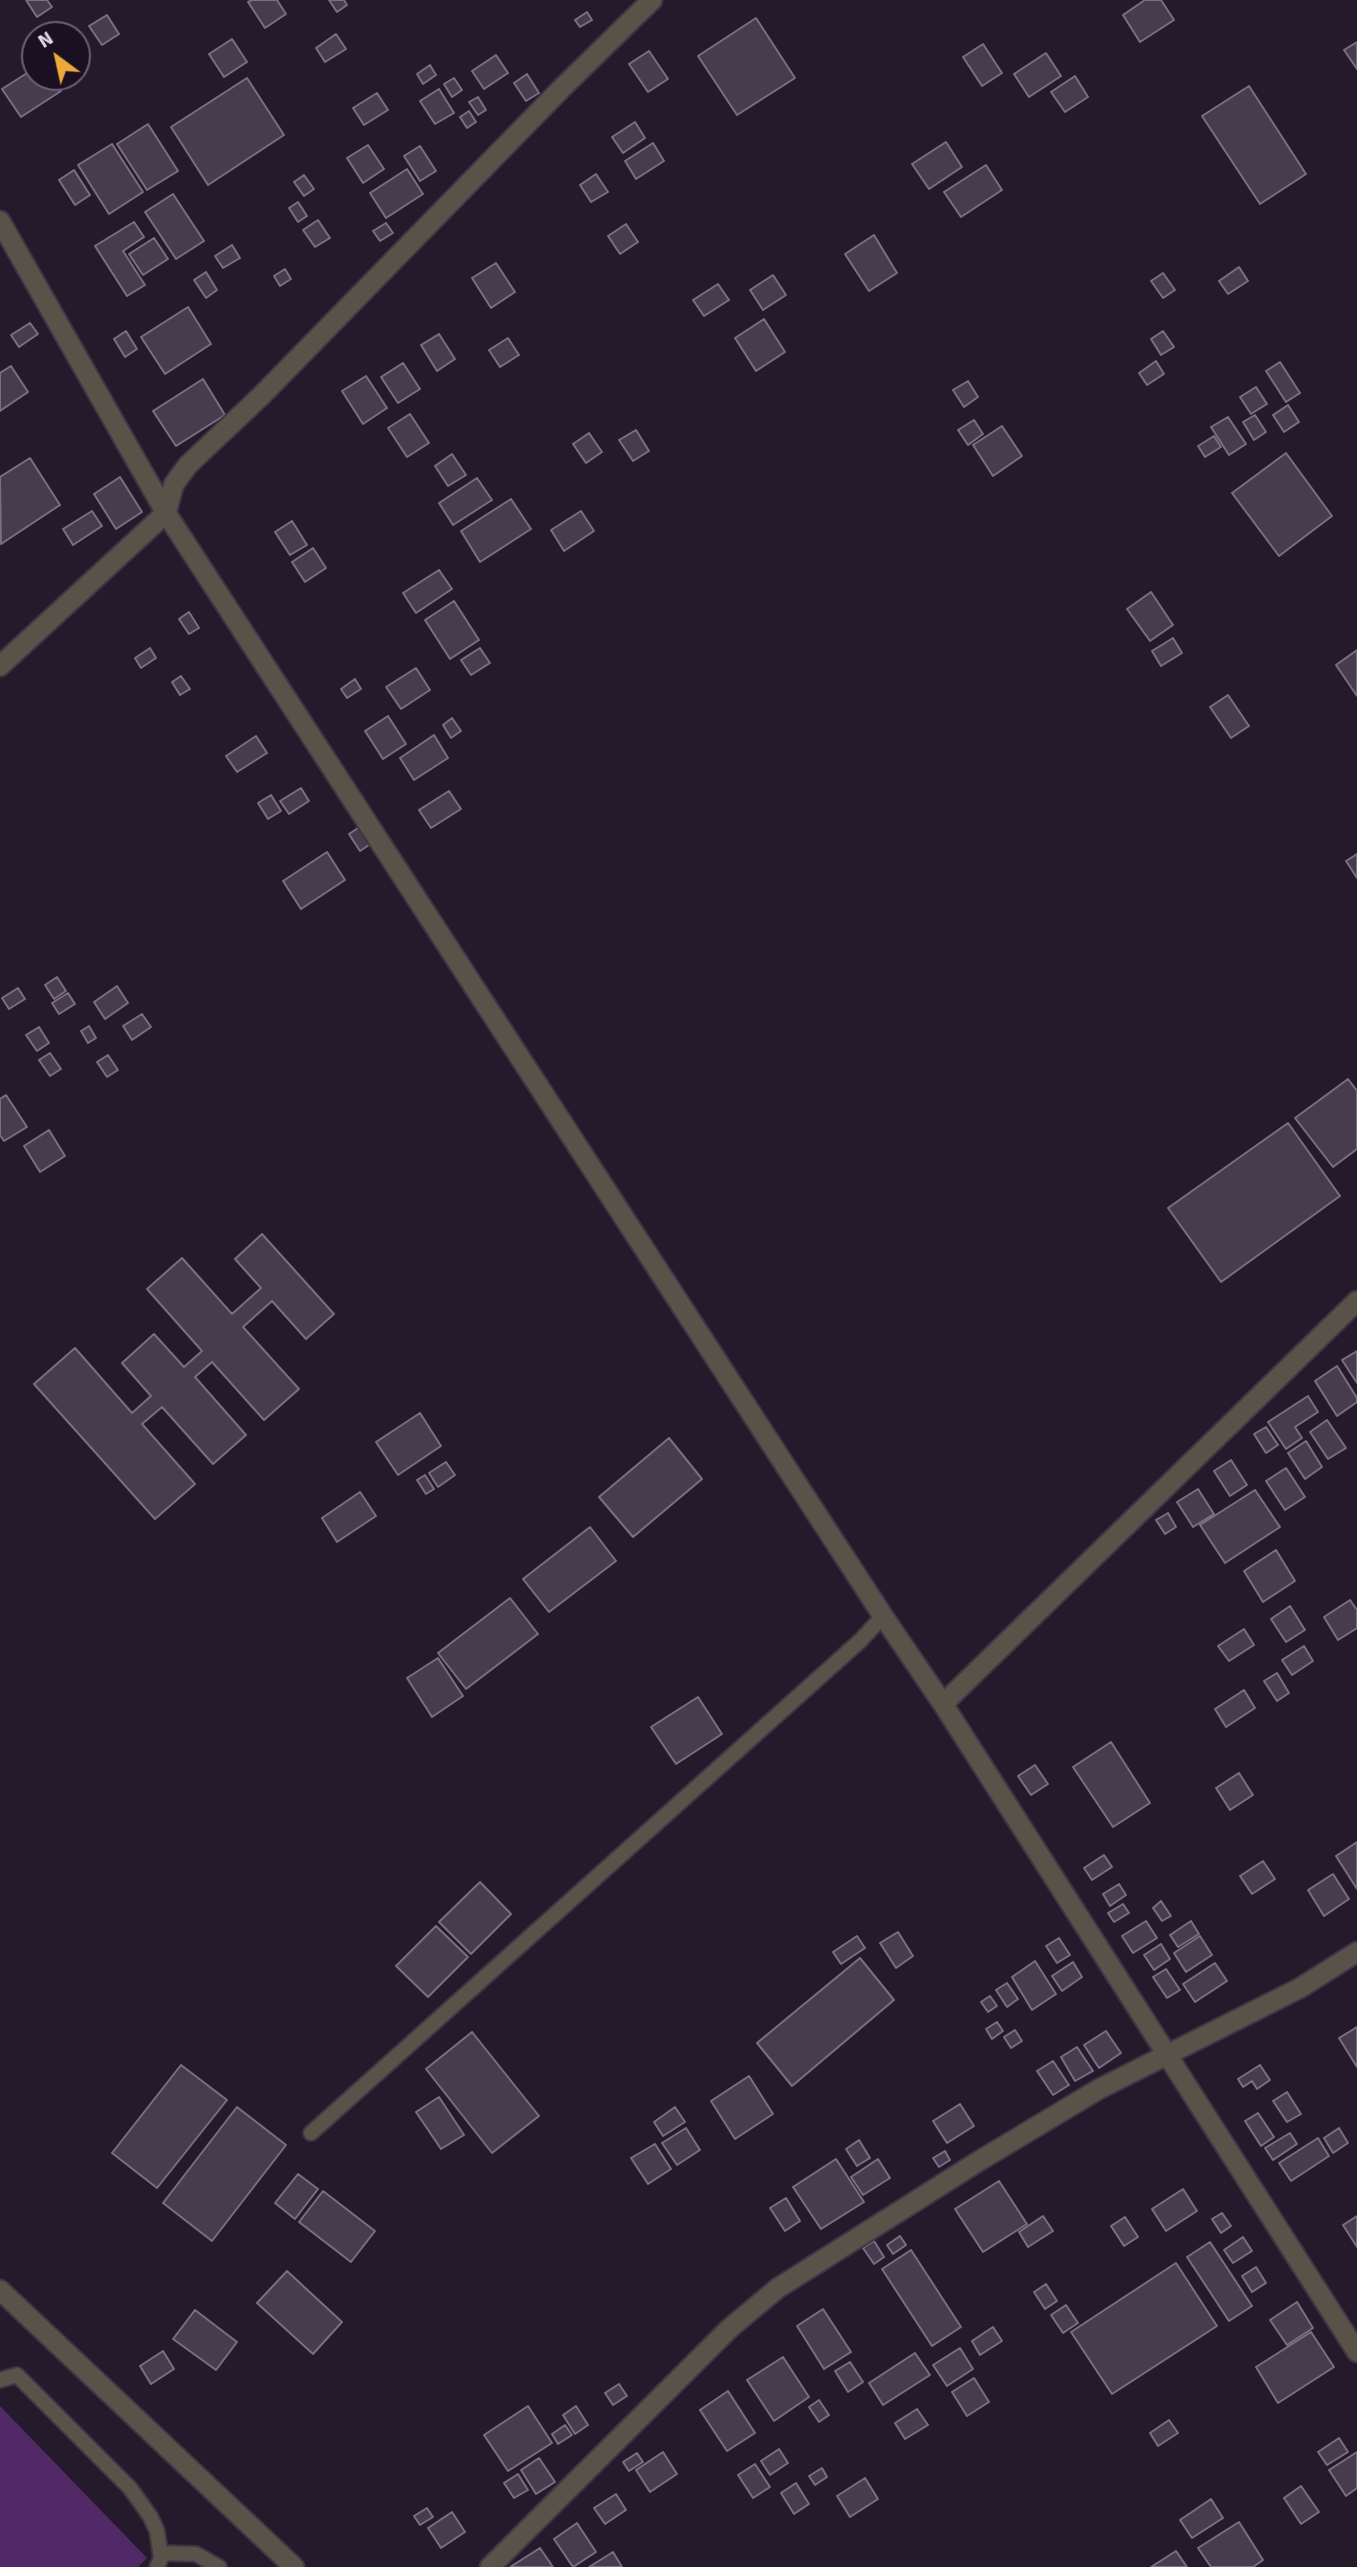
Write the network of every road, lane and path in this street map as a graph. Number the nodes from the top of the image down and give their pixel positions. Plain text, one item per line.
1 (652, 0) edge
2 (0, 221) edge
3 (166, 513) junction
4 (0, 666) edge
5 (1357, 1301) edge
6 (883, 1616) junction
7 (943, 1704) junction
8 (1357, 1952) edge
9 (1168, 2054) junction
10 (311, 2133) dead end
11 (0, 2290) edge
12 (1357, 2352) edge
13 (0, 2380) edge
14 (159, 2560) edge
15 (219, 2567) edge
16 (294, 2567) edge
17 (490, 2567) edge

1 - 3 street
2 - 3 street
3 - 4 street
3 - 6 street
5 - 7 street
6 - 7 street
6 - 10 lane
7 - 9 street
8 - 9 street
9 - 12 street
9 - 17 street
11 - 16 street
13 - 14 lane
14 - 15 lane

